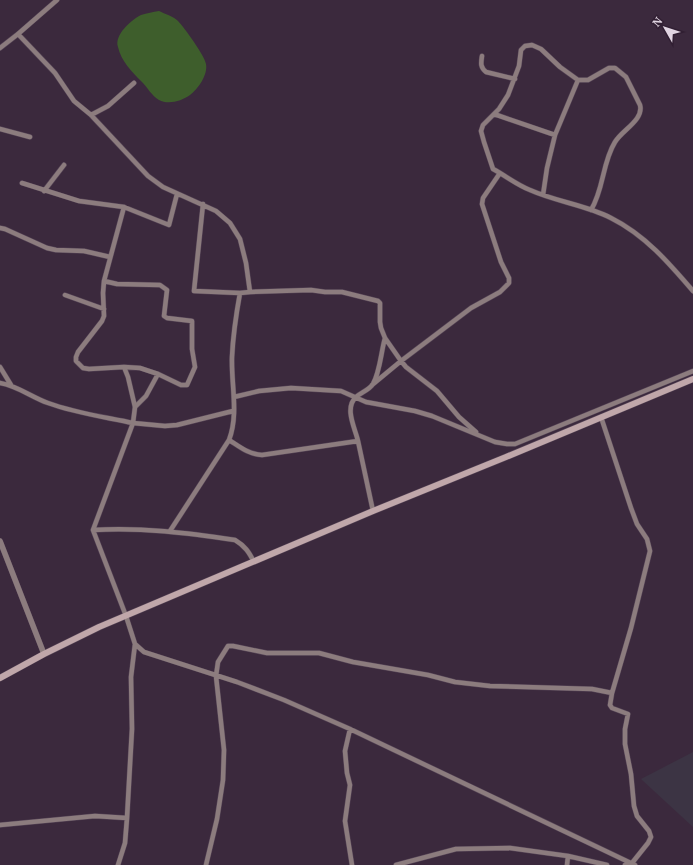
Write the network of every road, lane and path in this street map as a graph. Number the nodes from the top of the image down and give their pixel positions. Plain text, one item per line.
1 (58, 0) edge
2 (18, 34) junction
3 (0, 48) edge
4 (482, 56) dead end
5 (515, 79) junction
6 (578, 80) junction
7 (134, 83) dead end
8 (494, 114) junction
9 (91, 115) junction
10 (0, 129) edge
11 (555, 135) junction
12 (30, 137) dead end
13 (64, 165) dead end
14 (500, 173) junction
15 (22, 183) dead end
16 (44, 191) junction
17 (177, 194) junction
18 (543, 195) junction
19 (203, 204) junction
20 (124, 207) junction
21 (592, 210) junction
22 (0, 228) edge
23 (110, 257) junction
24 (104, 282) junction
25 (693, 291) edge
26 (250, 292) junction
27 (240, 293) junction
28 (65, 295) dead end
29 (104, 309) junction
30 (386, 338) junction
31 (401, 361) junction
32 (0, 367) edge
33 (124, 367) junction
34 (693, 371) edge
35 (158, 374) junction
36 (693, 379) edge
37 (0, 383) edge
38 (11, 385) junction
39 (372, 385) junction
40 (234, 397) junction
41 (356, 397) junction
42 (135, 407) junction
43 (233, 411) junction
44 (601, 416) junction
45 (133, 422) junction
46 (477, 434) junction
47 (229, 440) junction
48 (358, 442) junction
49 (373, 511) junction
50 (94, 530) junction
51 (170, 531) junction
52 (0, 541) edge
53 (254, 562) junction
54 (126, 616) junction
55 (135, 644) junction
56 (44, 654) junction
57 (216, 676) junction
58 (0, 678) edge
59 (612, 693) junction
60 (350, 729) junction
61 (127, 818) junction
62 (0, 825) edge
63 (568, 856) junction
64 (634, 864) edge
65 (118, 865) edge
66 (206, 865) edge
67 (352, 865) edge
68 (396, 865) edge
69 (567, 865) edge
70 (607, 865) edge
71 (625, 865) edge

1 - 2 street
2 - 3 street
2 - 9 street
4 - 5 street
5 - 6 street
5 - 8 street
6 - 11 street
6 - 21 street
7 - 9 street
8 - 11 street
8 - 14 street
9 - 17 street
10 - 12 street
11 - 18 street
13 - 16 street
14 - 18 street
14 - 31 street
15 - 16 street
16 - 20 street
17 - 19 street
17 - 20 street
18 - 21 street
19 - 26 street
19 - 27 street
20 - 23 street
21 - 25 street
22 - 23 street
23 - 24 street
24 - 29 street
24 - 35 street
26 - 27 street
26 - 30 street
27 - 40 street
28 - 29 street
29 - 33 street
30 - 31 street
30 - 39 street
31 - 39 street
31 - 46 street
32 - 38 street
33 - 35 street
33 - 42 street
34 - 46 street
35 - 42 street
36 - 44 main road
37 - 38 street
38 - 45 street
39 - 41 street
40 - 41 street
40 - 43 street
41 - 46 street
41 - 48 street
42 - 45 street
43 - 45 street
43 - 47 street
44 - 49 main road
44 - 59 street
45 - 50 street
47 - 48 street
47 - 51 street
48 - 49 street
49 - 53 main road
50 - 51 street
50 - 54 street
51 - 53 street
52 - 56 street
53 - 54 main road
54 - 55 street
54 - 56 main road
55 - 57 street
55 - 61 street
56 - 58 main road
57 - 59 street
57 - 60 street
57 - 66 street
59 - 64 street
60 - 64 street
60 - 67 street
61 - 62 street
61 - 65 street
63 - 68 street
63 - 69 street
63 - 70 street
64 - 71 street

